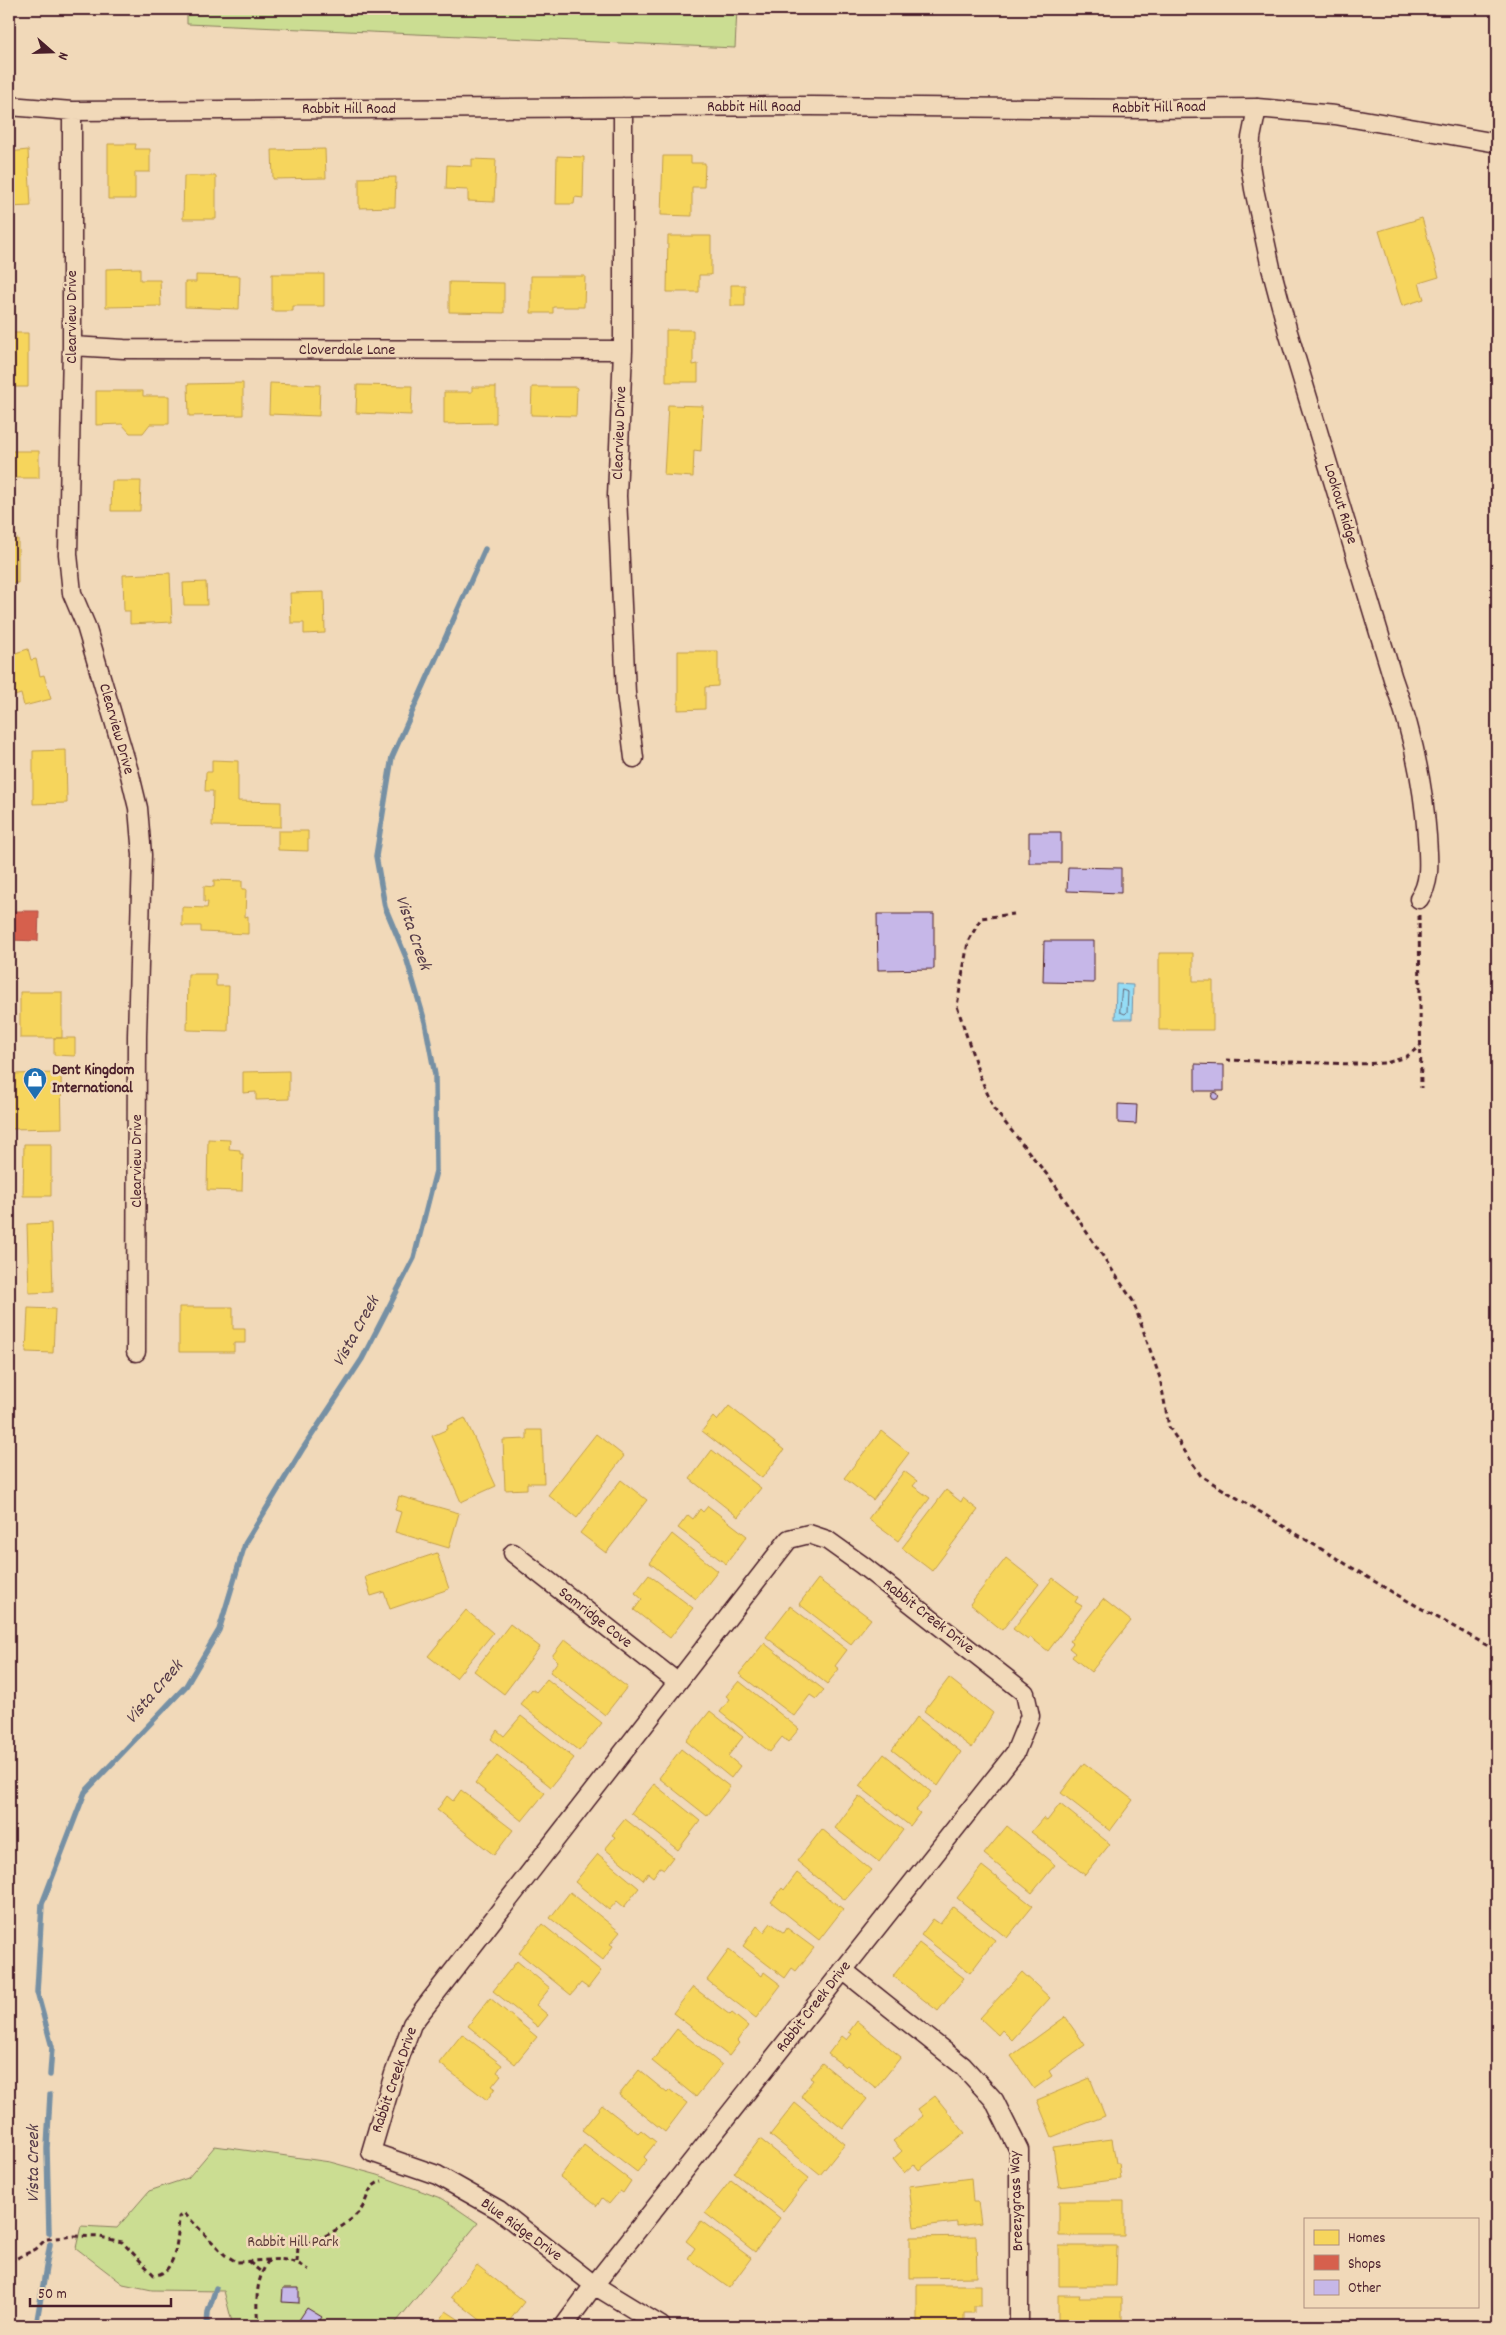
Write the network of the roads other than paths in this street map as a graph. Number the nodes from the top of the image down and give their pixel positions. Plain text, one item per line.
1 (9, 106) edge
2 (622, 107) junction
3 (1257, 108) junction
4 (72, 111) junction
5 (1497, 143) edge
6 (72, 346) junction
7 (623, 350) junction
8 (634, 758) dead end
9 (1419, 899) road end
10 (136, 1352) dead end
11 (513, 1553) dead end
12 (677, 1682) junction
13 (843, 1970) junction
14 (371, 2152) joint
15 (594, 2285) junction
16 (564, 2326) edge
17 (660, 2326) edge
18 (1019, 2326) edge

1 - 4 street, Rabbit Hill Road
2 - 3 street, Rabbit Hill Road
2 - 4 street, Rabbit Hill Road
2 - 7 street, Clearview Drive
3 - 5 street, Rabbit Hill Road
3 - 9 street, Lookout Ridge
4 - 6 street, Clearview Drive
6 - 7 street, Cloverdale Lane
6 - 10 street, Clearview Drive
7 - 8 street, Clearview Drive
11 - 12 street, Samridge Cove
12 - 13 street, Rabbit Creek Drive
12 - 14 street, Rabbit Creek Drive
13 - 15 street, Rabbit Creek Drive
13 - 18 street, Breezygrass Way
14 - 15 street, Blue Ridge Drive
15 - 16 street, Rabbit Creek Drive
15 - 17 street, Blue Ridge Drive

